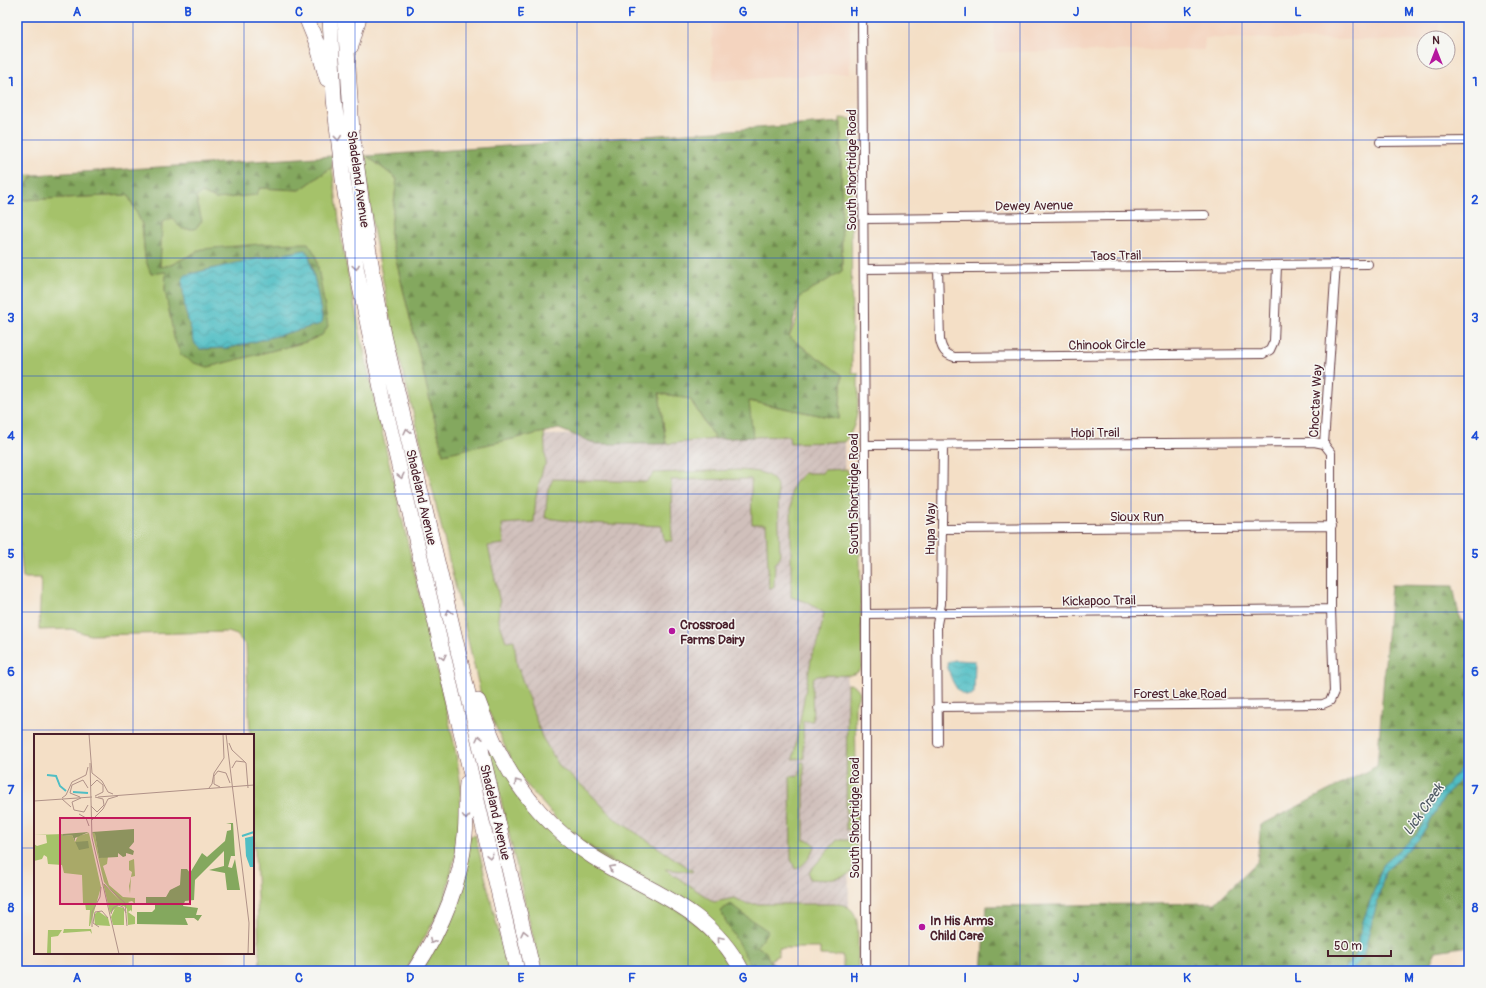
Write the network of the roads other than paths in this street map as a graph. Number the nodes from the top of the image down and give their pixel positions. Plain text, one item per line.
1 (306, 17) edge
2 (330, 17) edge
3 (345, 17) edge
4 (359, 17) edge
5 (862, 17) edge
6 (348, 71) junction
7 (334, 99) junction
8 (1469, 141) edge
9 (1380, 142) dead end
10 (1206, 215) dead end
11 (864, 219) junction
12 (1336, 264) junction
13 (1368, 264) dead end
14 (1277, 265) junction
15 (938, 268) junction
16 (864, 269) junction
17 (1324, 444) junction
18 (865, 445) junction
19 (943, 445) junction
20 (1332, 526) junction
21 (942, 529) junction
22 (1331, 610) junction
23 (939, 613) junction
24 (866, 614) junction
25 (459, 652) junction
26 (937, 707) junction
27 (938, 743) dead end
28 (468, 764) junction
29 (414, 971) edge
30 (517, 971) edge
31 (533, 971) edge
32 (742, 971) edge
33 (866, 971) edge

1 - 7 highway
2 - 7 highway, Shadeland Avenue
3 - 6 highway, Shadeland Avenue
4 - 6 highway
5 - 11 street, South Shortridge Road
25 -> 6 highway, Shadeland Avenue
7 -> 28 highway, Shadeland Avenue
8 - 9 street
10 - 11 street, Dewey Avenue
11 - 16 street, South Shortridge Road
12 - 13 street, Taos Trail
12 - 14 street, Taos Trail
12 - 17 street, Choctaw Way
14 - 15 street, Taos Trail
14 - 15 street, Chinook Circle
15 - 16 street, Taos Trail
16 - 18 street, South Shortridge Road
17 - 19 street, Hopi Trail
17 - 20 street, Choctaw Way
18 - 19 street, Hopi Trail
18 - 24 street, South Shortridge Road
19 - 21 street, Hupa Way
20 - 21 street, Sioux Run
20 - 22 street, Choctaw Way
21 - 23 street, Hupa Way
22 - 23 street, Kickapoo Trail
22 - 26 street, Forest Lake Road
23 - 24 street, Kickapoo Trail
23 - 26 street
24 - 33 street, South Shortridge Road
31 -> 25 highway, Shadeland Avenue
32 -> 25 highway
26 - 27 street
28 -> 29 highway
28 -> 30 highway, Shadeland Avenue

